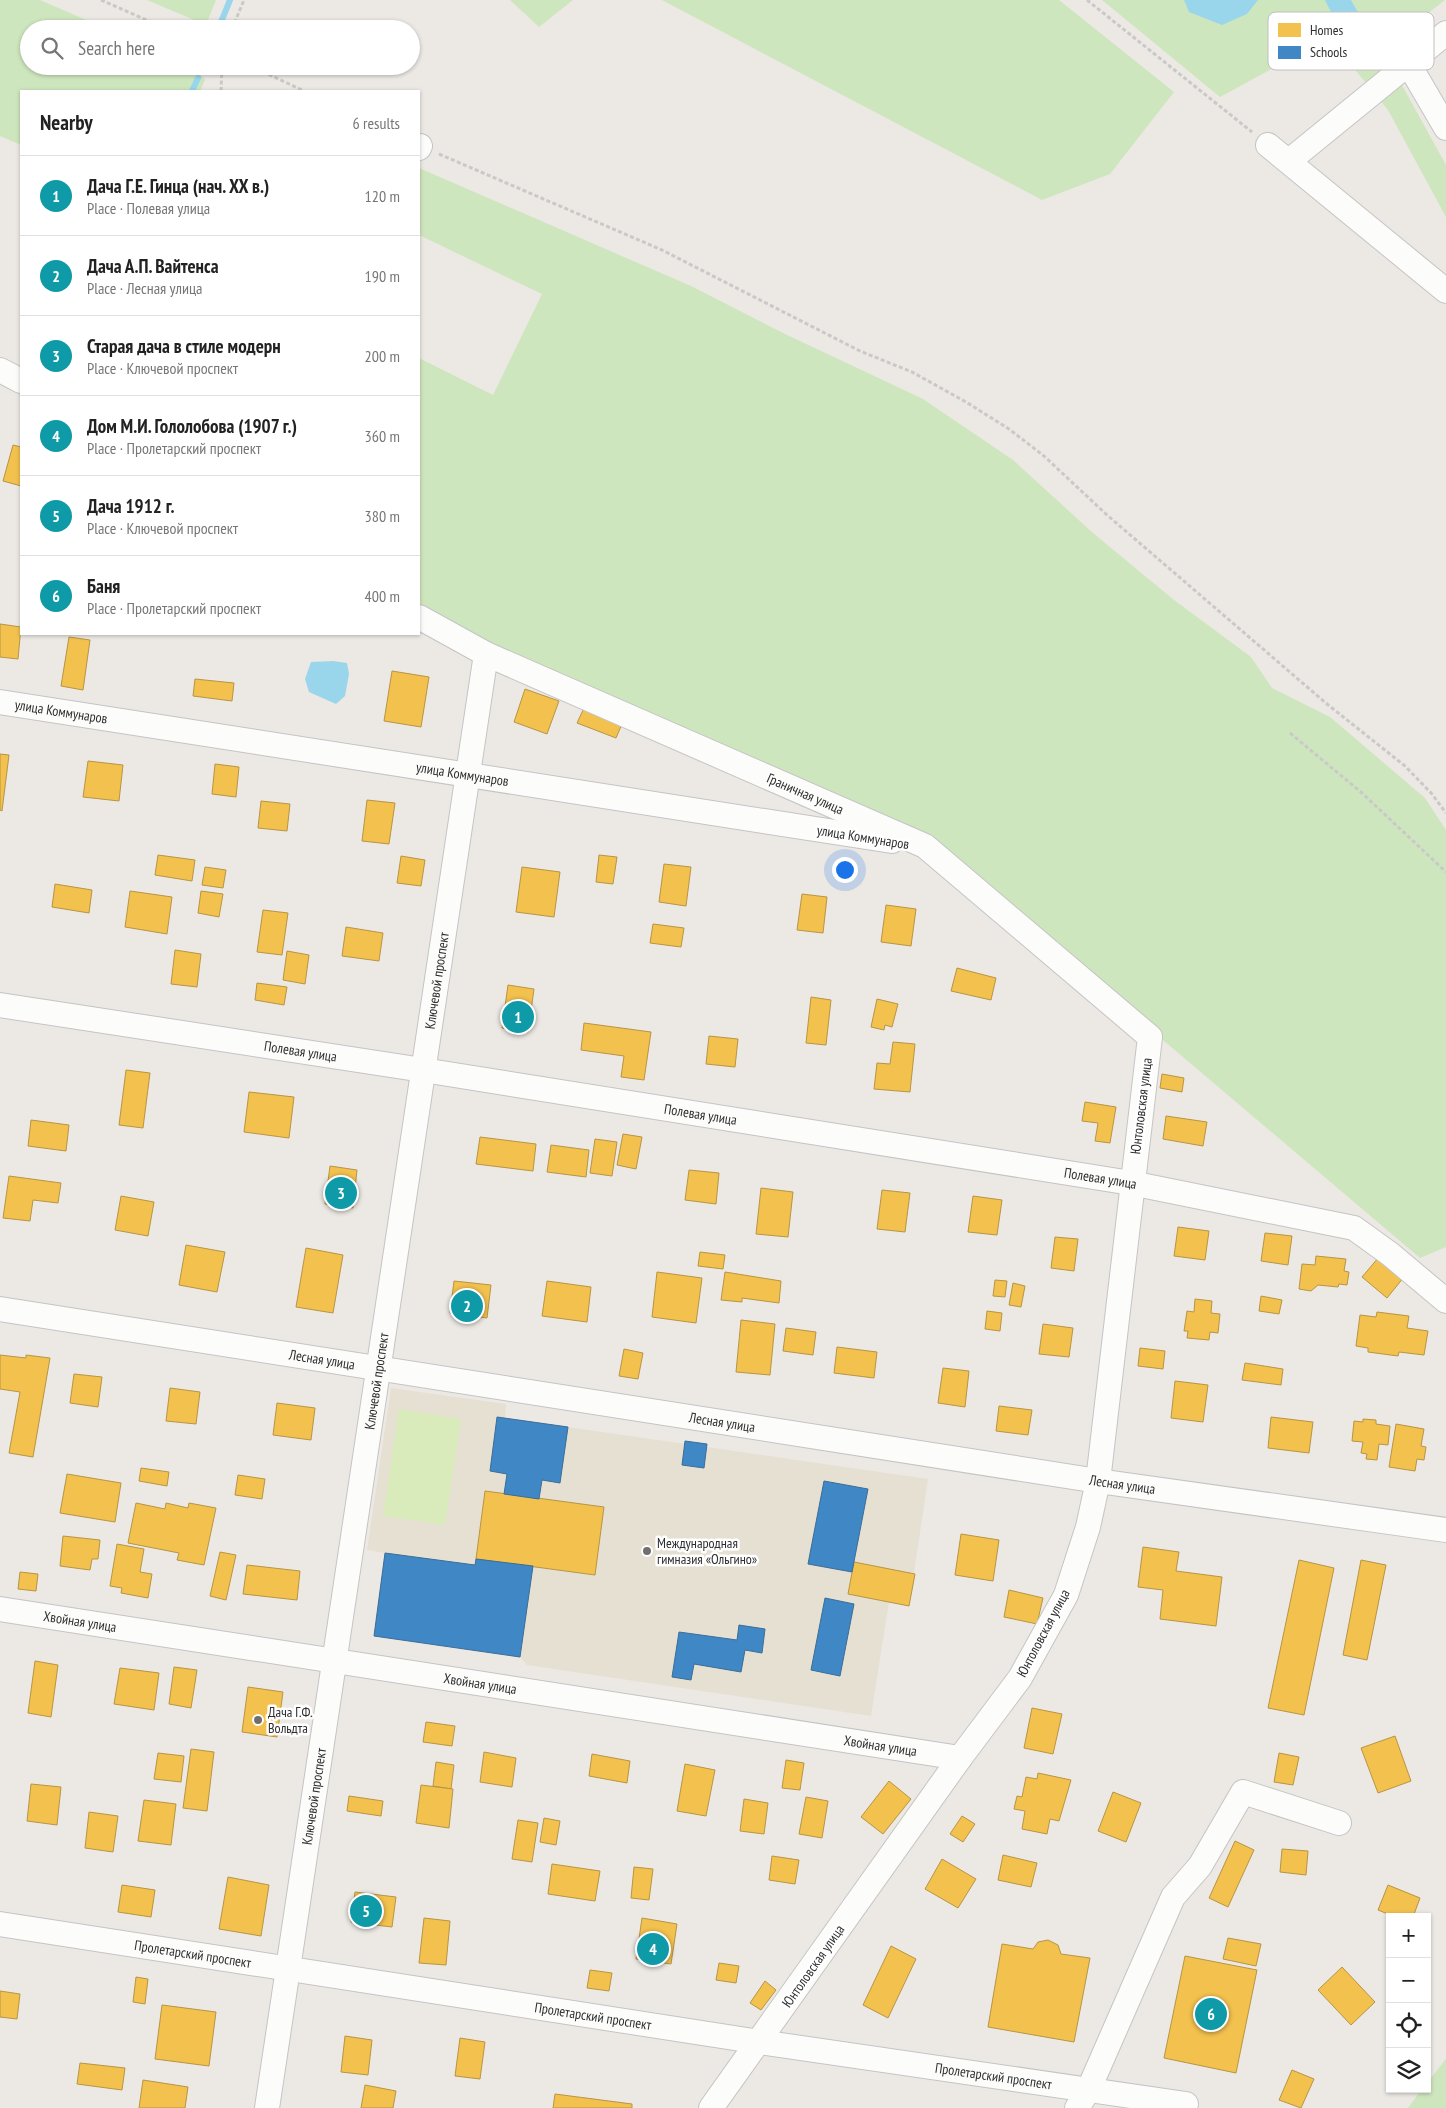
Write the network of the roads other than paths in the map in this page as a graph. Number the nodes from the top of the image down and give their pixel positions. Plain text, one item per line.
1 (1446, 33) edge
2 (1434, 42) edge
3 (1400, 70) edge
4 (1412, 70) edge
5 (1446, 128) edge
6 (1268, 145) road end
7 (1289, 161) junction
8 (1446, 291) edge
9 (0, 370) edge
10 (20, 380) edge
11 (420, 618) edge
12 (486, 654) junction
13 (0, 702) edge
14 (468, 775) junction
15 (925, 846) junction
16 (0, 1005) edge
17 (1150, 1037) joint
18 (423, 1070) junction
19 (1131, 1182) junction
20 (1446, 1301) edge
21 (0, 1309) edge
22 (378, 1368) junction
23 (1098, 1481) junction
24 (1446, 1530) edge
25 (0, 1609) edge
26 (334, 1661) junction
27 (960, 1758) junction
28 (1339, 1823) dead end
29 (0, 1924) edge
30 (288, 1968) junction
31 (760, 2042) junction
32 (1082, 2099) edge
33 (1186, 2104) dead end
34 (267, 2108) edge
35 (711, 2108) edge

1 - 2 street
3 - 7 street
4 - 5 street
6 - 7 street
7 - 8 street
9 - 10 street
11 - 12 street, Граничная улица
12 - 14 street, Ключевой проспект
12 - 15 street, Граничная улица
13 - 14 street, улица Коммунаров
14 - 15 street, улица Коммунаров
14 - 18 street, Ключевой проспект
15 - 17 street, Граничная улица
16 - 18 street, Полевая улица
17 - 19 street, Юнтоловская улица
18 - 19 street, Полевая улица
18 - 22 street, Ключевой проспект
19 - 20 street, Полевая улица
19 - 23 street, Юнтоловская улица
21 - 22 street, Лесная улица
22 - 23 street, Лесная улица
22 - 26 street, Ключевой проспект
23 - 24 street, Лесная улица
23 - 27 street, Юнтоловская улица
25 - 26 street, Хвойная улица
26 - 27 street, Хвойная улица
26 - 30 street, Ключевой проспект
27 - 31 street, Юнтоловская улица
28 - 32 street
29 - 30 street, Пролетарский проспект
30 - 31 street, Пролетарский проспект
30 - 34 street, Ключевой проспект
31 - 32 street, Пролетарский проспект
31 - 35 street, Юнтоловская улица
32 - 33 street, Пролетарский проспект

